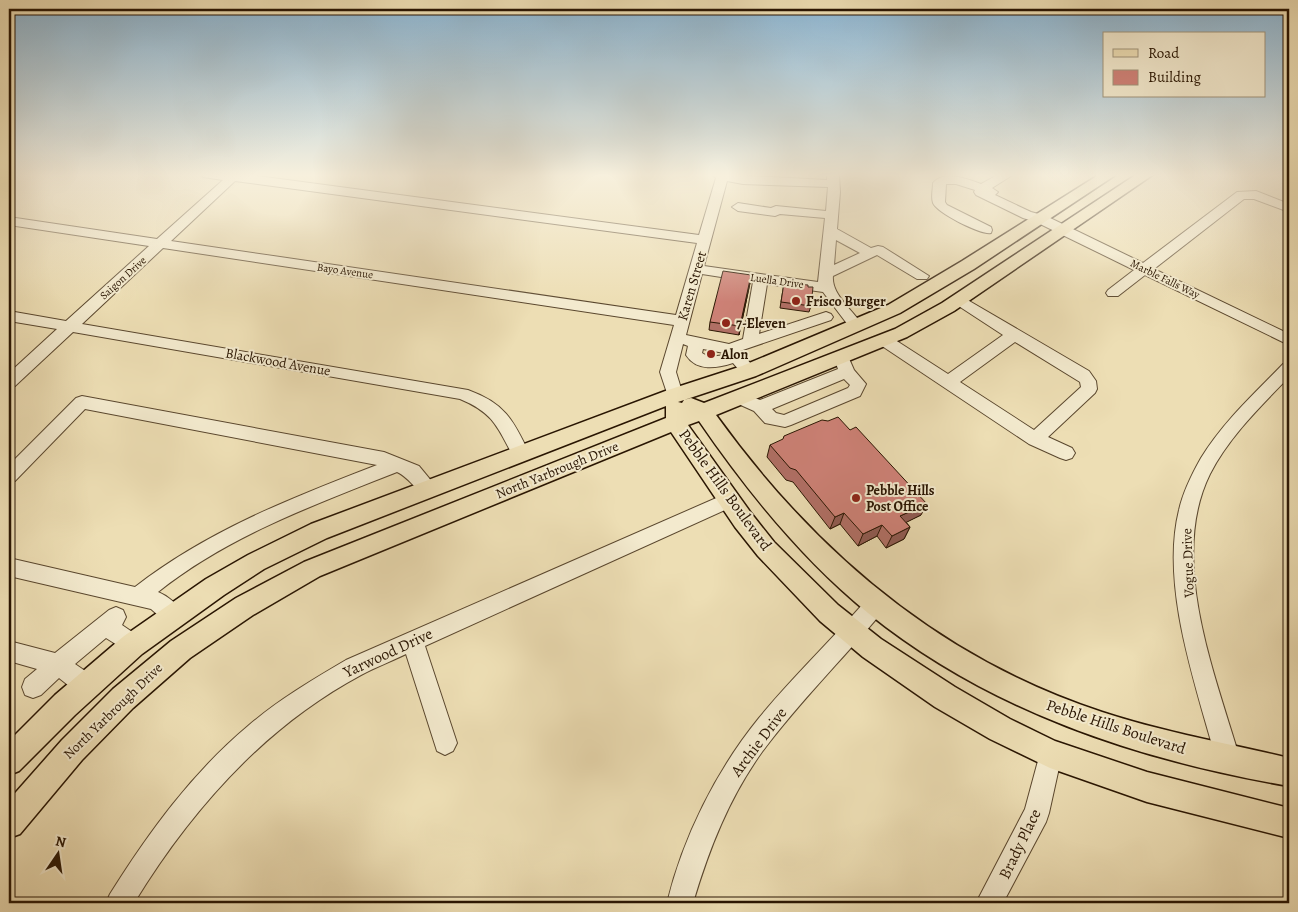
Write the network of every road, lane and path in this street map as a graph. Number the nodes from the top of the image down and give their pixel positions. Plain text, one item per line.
1 (190, 217) edge
2 (533, 217) edge
3 (711, 217) edge
4 (832, 217) edge
5 (959, 217) edge
6 (1032, 217) edge
7 (1045, 217) edge
8 (1083, 217) edge
9 (1212, 217) edge
10 (1041, 219) junction
11 (9, 221) edge
12 (986, 230) dead end
13 (1063, 230) junction
14 (830, 231) junction
15 (706, 240) junction
16 (161, 243) junction
17 (870, 253) junction
18 (697, 269) junction
19 (1144, 269) junction
20 (922, 276) dead end
21 (761, 278) junction
22 (827, 281) junction
23 (1113, 293) dead end
24 (959, 300) junction
25 (9, 316) edge
26 (826, 317) dead end
27 (682, 321) junction
28 (69, 326) junction
29 (856, 326) junction
30 (1014, 335) junction
31 (677, 338) junction
32 (884, 340) junction
33 (1289, 340) edge
34 (750, 343) junction
35 (738, 359) junction
36 (845, 365) junction
37 (1289, 368) edge
38 (9, 382) edge
39 (948, 382) junction
40 (675, 395) junction
41 (740, 398) junction
42 (703, 412) junction
43 (676, 422) junction
44 (1035, 439) junction
45 (520, 453) junction
46 (1066, 453) dead end
47 (397, 464) junction
48 (9, 476) edge
49 (429, 489) junction
50 (730, 500) junction
51 (276, 552) junction
52 (9, 567) edge
53 (287, 582) junction
54 (138, 596) junction
55 (876, 604) junction
56 (173, 615) junction
57 (853, 632) junction
58 (413, 641) junction
59 (133, 645) junction
60 (9, 651) edge
61 (58, 664) junction
62 (86, 686) junction
63 (33, 687) dead end
64 (445, 743) dead end
65 (1050, 754) junction
66 (1228, 758) junction
67 (9, 761) edge
68 (1289, 772) edge
69 (9, 823) edge
70 (1289, 823) edge
71 (119, 903) edge
72 (680, 903) edge
73 (989, 903) edge

1 - 16 street, Saigon Drive
2 - 15 street
3 - 15 street, Karen Street
4 - 14 street
5 - 12 street
6 - 10 street, Marble Falls Way
7 - 10 main road, North Yarbrough Drive
8 - 13 main road, North Yarbrough Drive
9 - 19 street
10 - 13 street, Marble Falls Way
10 - 29 main road, North Yarbrough Drive
11 - 16 street, Bayo Avenue
13 - 19 street, Marble Falls Way
13 - 24 main road, North Yarbrough Drive
14 - 17 street
14 - 22 street
15 - 18 street, Karen Street
16 - 27 street, Bayo Avenue
16 - 28 street, Saigon Drive
17 - 20 street
17 - 22 street
18 - 21 street, Luella Drive
18 - 27 street, Karen Street
19 - 23 street
19 - 33 street, Marble Falls Way
21 - 22 street, Luella Drive
21 - 34 street
22 - 29 street
24 - 30 street
24 - 32 main road, North Yarbrough Drive
25 - 28 street, Blackwood Avenue
26 - 34 street
27 - 31 street, Karen Street
28 - 38 street, Saigon Drive
28 - 45 street, Blackwood Avenue
29 - 35 main road, North Yarbrough Drive
30 - 39 street
30 - 44 street
31 - 35 street
31 - 40 street, Karen Street
32 - 36 main road, North Yarbrough Drive
32 - 39 street
34 - 35 street
35 - 40 main road, North Yarbrough Drive
36 - 41 main road, North Yarbrough Drive
36 - 41 street
37 - 66 street, Vogue Drive
39 - 44 street
40 - 42 main road, Pebble Hills Boulevard
40 - 43 main road, Pebble Hills Boulevard
40 - 45 main road, North Yarbrough Drive
41 - 42 main road, North Yarbrough Drive
42 - 43 main road, North Yarbrough Drive
42 - 55 main road, Pebble Hills Boulevard
43 - 50 main road, Pebble Hills Boulevard
43 - 53 main road, North Yarbrough Drive
44 - 46 street
45 - 49 main road, North Yarbrough Drive
47 - 48 street
47 - 49 street
47 - 54 street
49 - 51 main road, North Yarbrough Drive
50 - 57 main road, Pebble Hills Boulevard
50 - 58 street, Yarwood Drive
51 - 53 main road
51 - 56 main road, North Yarbrough Drive
52 - 54 street
53 - 69 main road, North Yarbrough Drive
54 - 56 street
55 - 57 street, Archie Drive
55 - 66 main road, Pebble Hills Boulevard
56 - 59 main road, North Yarbrough Drive
57 - 65 main road, Pebble Hills Boulevard
57 - 72 street, Archie Drive
58 - 64 street
58 - 71 street, Yarwood Drive
59 - 61 street
59 - 62 main road, North Yarbrough Drive
60 - 61 street
61 - 62 street
61 - 63 street
62 - 67 main road, North Yarbrough Drive
65 - 70 main road, Pebble Hills Boulevard
65 - 73 street, Brady Place
66 - 68 main road, Pebble Hills Boulevard

